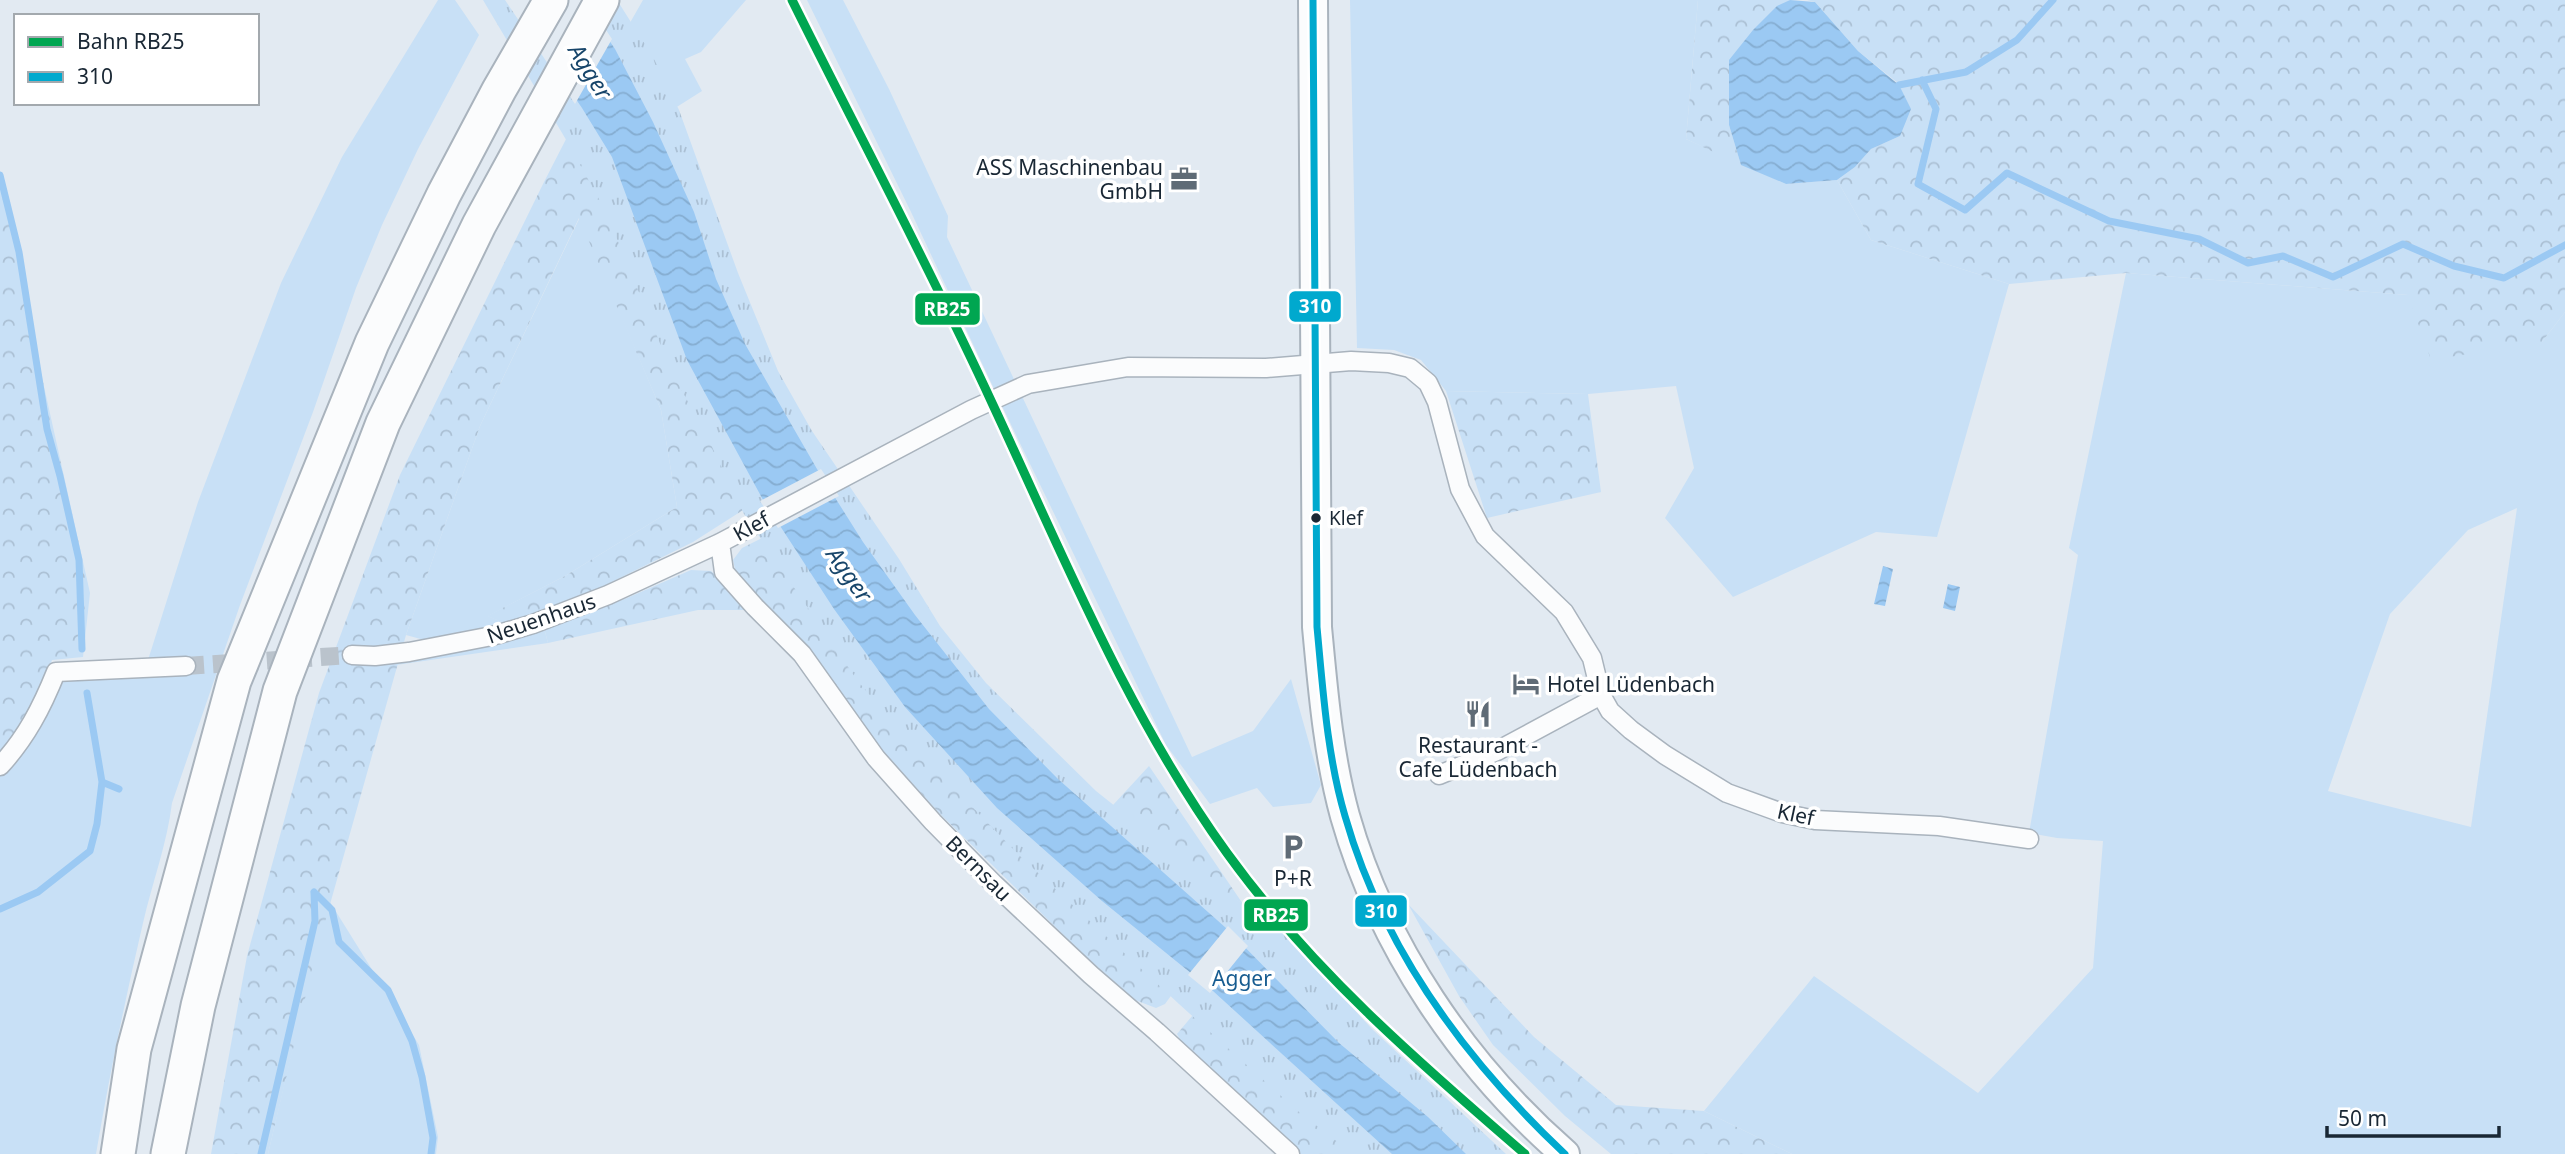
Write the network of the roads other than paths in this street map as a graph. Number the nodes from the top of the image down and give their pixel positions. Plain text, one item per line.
1 (551, 0) edge
2 (602, 0) edge
3 (1313, 0) edge
4 (1315, 364) junction
5 (720, 542) junction
6 (352, 655) tunnel mouth
7 (186, 666) tunnel mouth
8 (1601, 695) junction
9 (0, 766) edge
10 (1439, 775) dead end
11 (2029, 839) dead end
12 (118, 1154) edge
13 (168, 1154) edge
14 (1290, 1154) edge
15 (1565, 1154) edge

1 - 12 highway
2 - 13 highway
3 - 4 main road
4 - 5 street, Klef
4 - 8 street, Klef
4 - 15 main road
5 - 6 street, Neuenhaus
5 - 14 street, Bernsau
7 - 9 street
8 - 10 street
8 - 11 street, Klef

